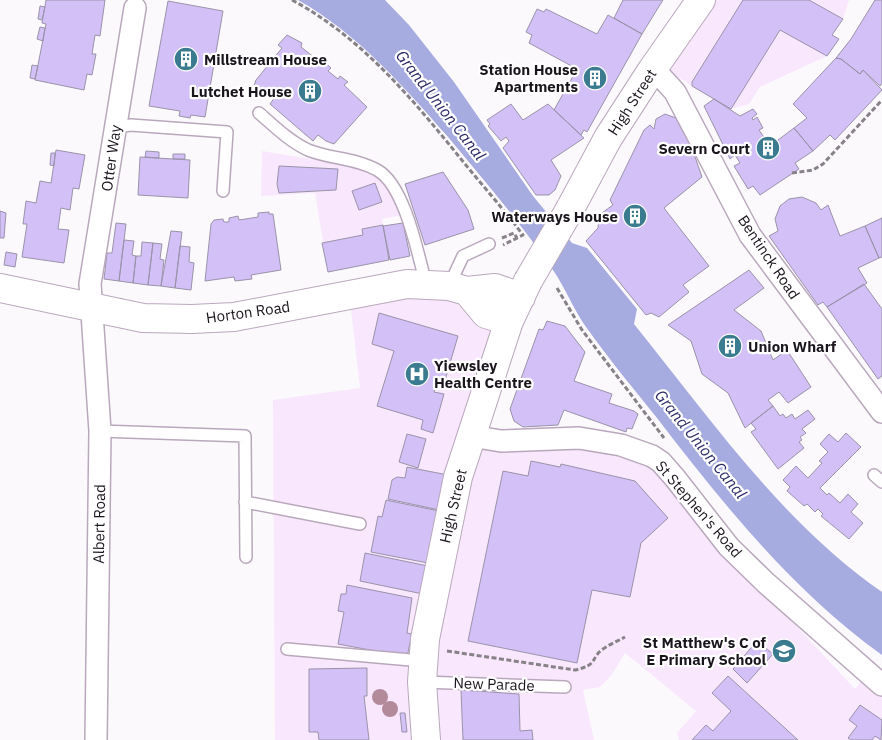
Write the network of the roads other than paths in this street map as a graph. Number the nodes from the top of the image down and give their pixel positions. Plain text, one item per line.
1 (701, 0) edge
2 (135, 8) dead end
3 (653, 68) junction
4 (259, 113) dead end
5 (116, 127) junction
6 (223, 190) dead end
7 (489, 244) dead end
8 (447, 287) junction
9 (0, 288) edge
10 (524, 289) junction
11 (91, 308) junction
12 (509, 321) junction
13 (882, 412) edge
14 (100, 431) junction
15 (471, 436) junction
16 (245, 502) junction
17 (360, 524) dead end
18 (246, 558) dead end
19 (288, 649) dead end
20 (423, 664) junction
21 (882, 685) edge
22 (565, 687) dead end
23 (96, 740) edge
24 (426, 740) edge

1 - 3 street, High Street
2 - 5 street, Otter Way
3 - 10 street, High Street, bridge
3 - 13 street, Bentinck Road
4 - 8 lane
5 - 6 lane
5 - 11 street, Otter Way
7 - 8 lane
8 - 10 street, Horton Road
8 - 11 street, Horton Road
8 - 12 street
9 - 11 street, Horton Road
10 - 12 street, High Street
11 - 14 street, Albert Road
12 - 15 street, High Street
14 - 16 lane
14 - 23 street, Albert Road
15 - 20 street, High Street
15 - 21 street, St Stephen's Road
16 - 17 lane
16 - 18 lane
19 - 20 lane, New Parade
20 - 22 lane, New Parade
20 - 24 street, High Street

